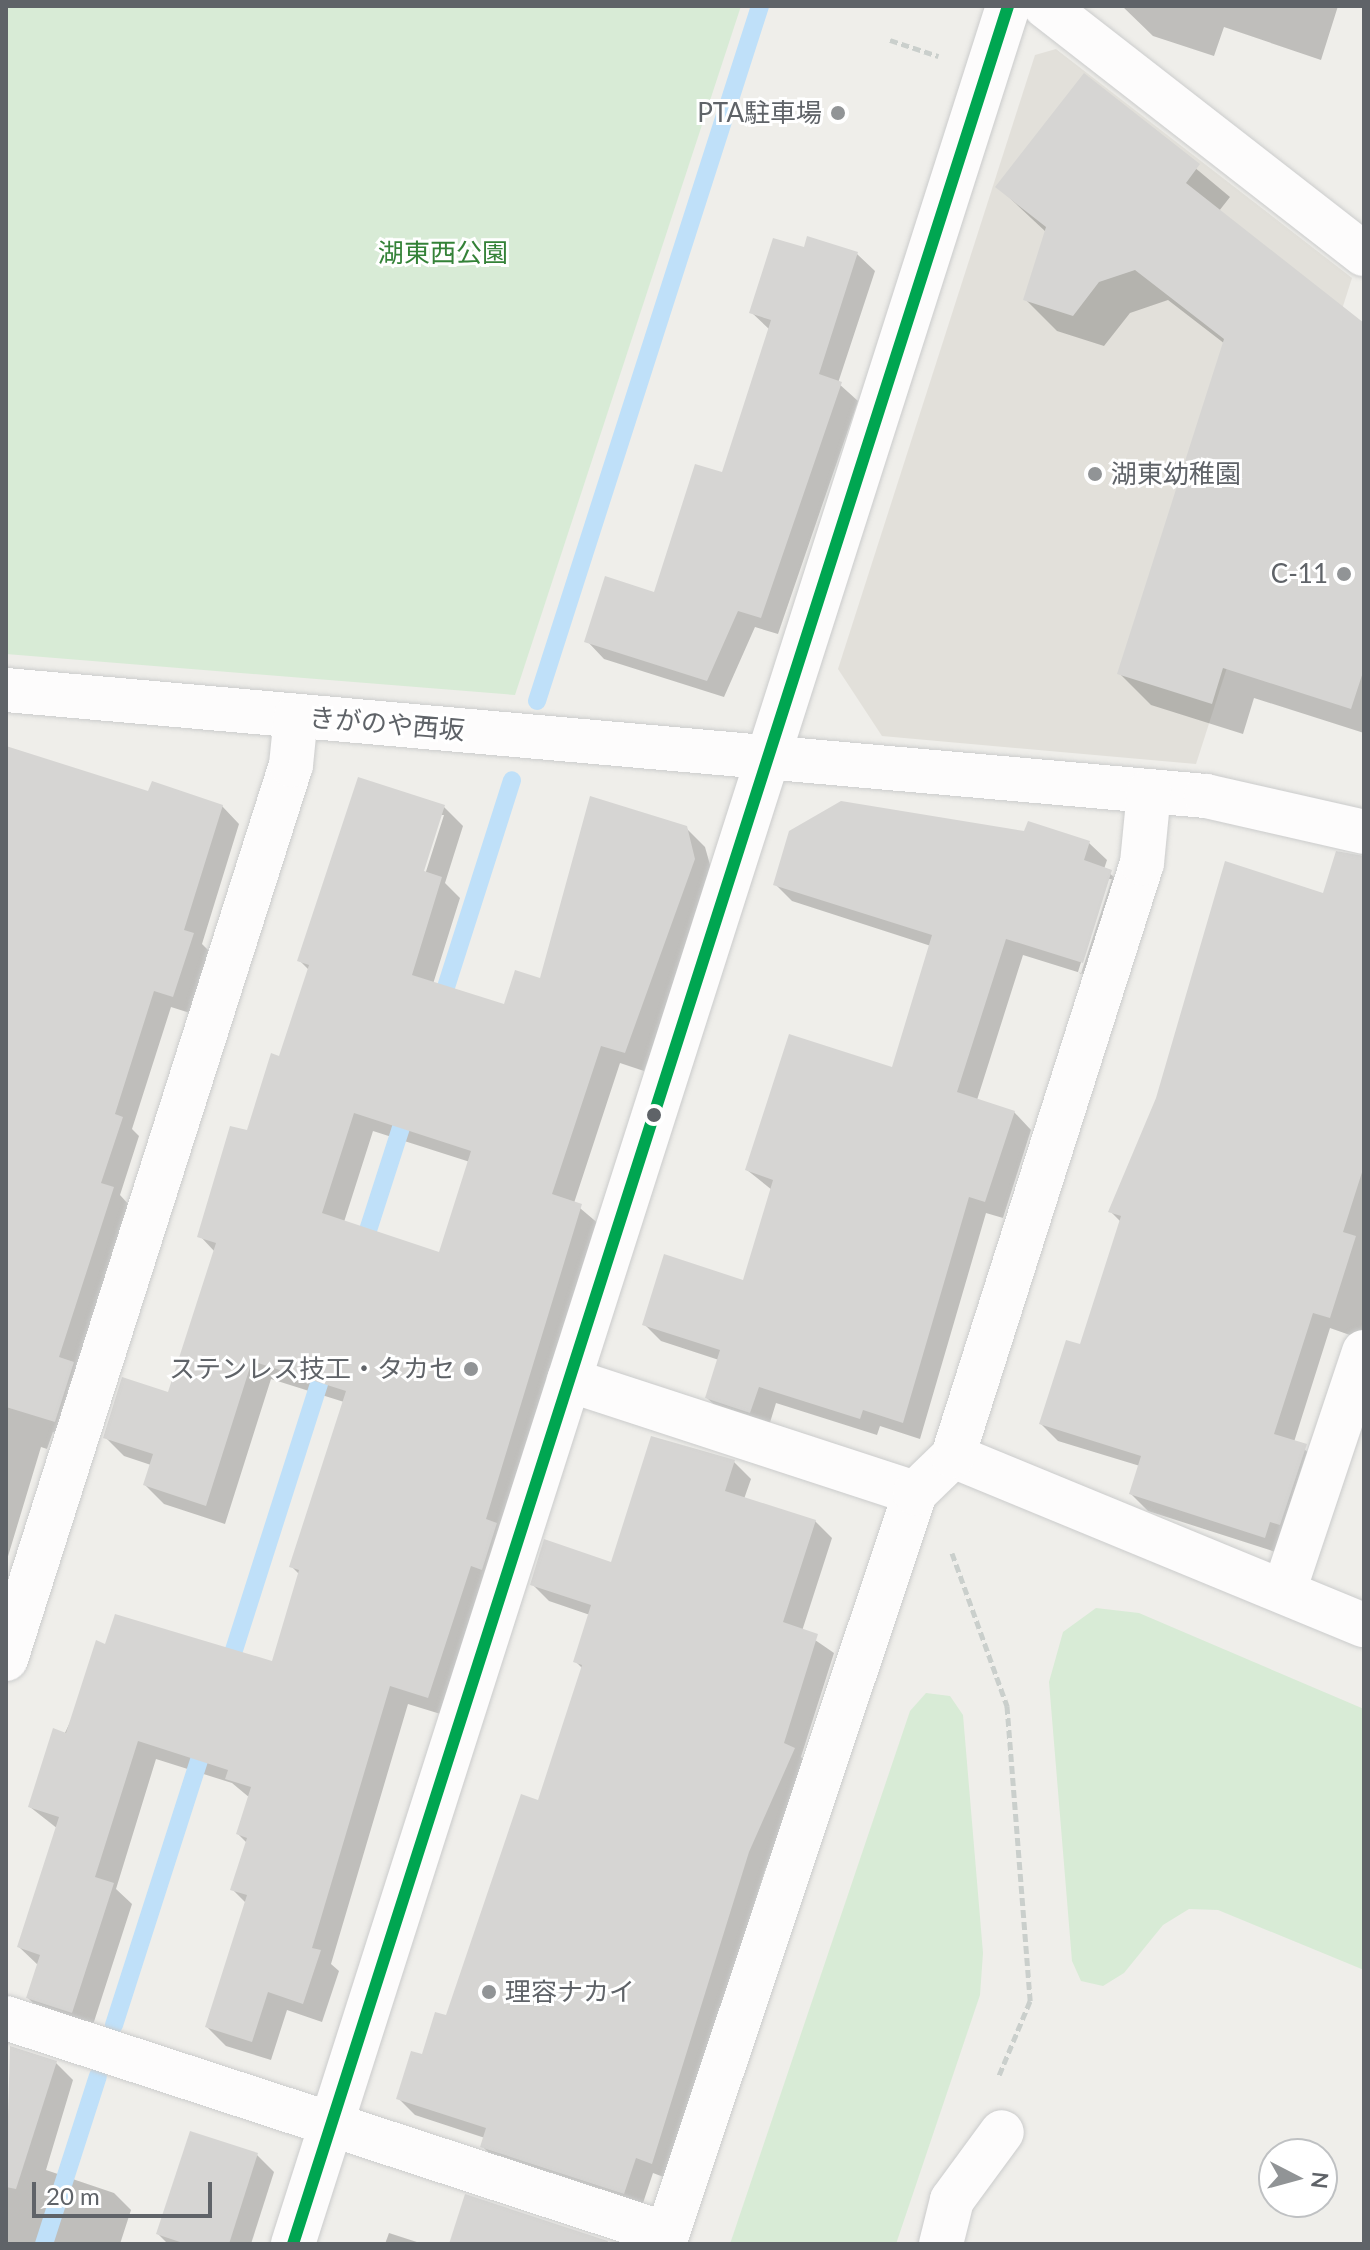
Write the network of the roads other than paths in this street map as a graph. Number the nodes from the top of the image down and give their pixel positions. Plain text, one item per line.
1 (1008, 6) edge
2 (1045, 6) edge
3 (1364, 254) edge
4 (6, 690) edge
5 (296, 716) junction
6 (768, 758) junction
7 (1149, 791) junction
8 (1364, 832) edge
9 (1364, 1352) edge
10 (569, 1380) junction
11 (953, 1456) junction
12 (915, 1493) junction
13 (1284, 1591) junction
14 (1364, 1625) edge
15 (6, 1659) edge
16 (6, 2018) edge
17 (331, 2125) junction
18 (1002, 2132) dead end
19 (665, 2239) edge
20 (293, 2244) edge
21 (941, 2244) edge

1 - 6 street
2 - 3 street
4 - 5 street, きがのや西坂
5 - 6 street, きがのや西坂
5 - 15 street
6 - 7 street, きがのや西坂
6 - 10 street
7 - 8 street, きがのや西坂
7 - 11 street
9 - 13 street
10 - 12 street
10 - 17 street
11 - 12 street
11 - 13 street
12 - 19 street
13 - 14 street
16 - 17 street
17 - 19 street
17 - 20 street
18 - 21 street

